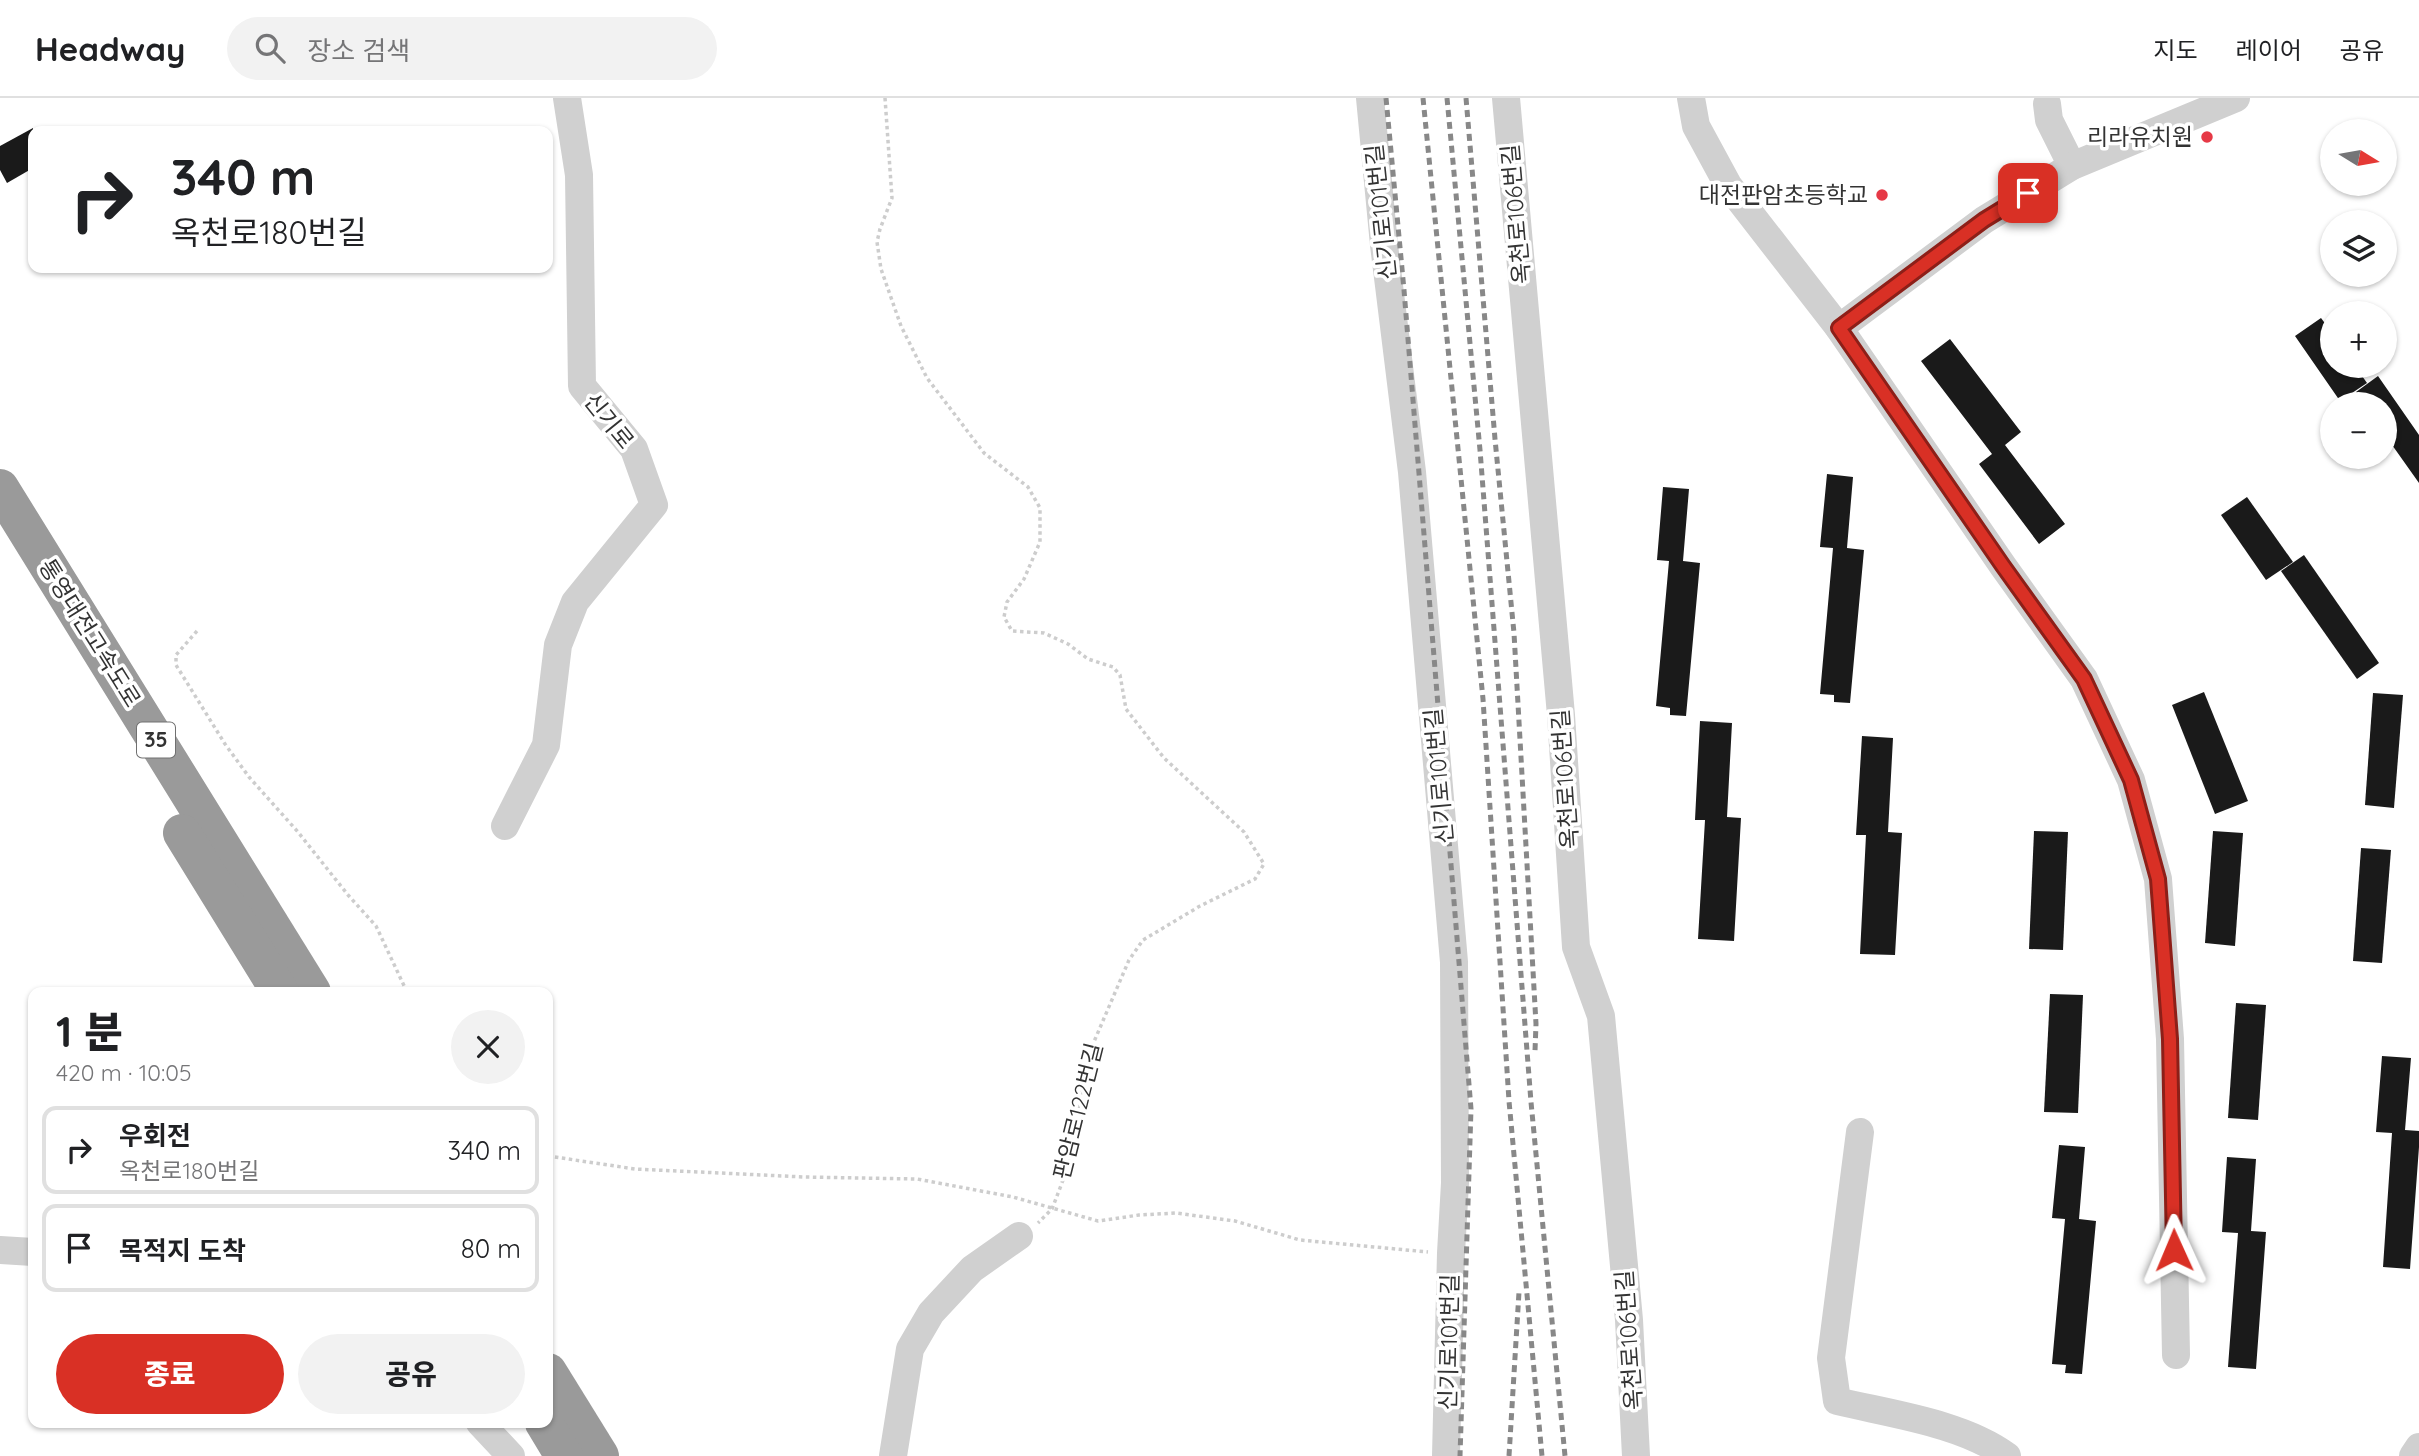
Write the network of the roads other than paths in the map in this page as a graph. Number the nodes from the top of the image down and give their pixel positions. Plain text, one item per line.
1 (566, 98) edge
2 (1370, 98) edge
3 (1506, 98) edge
4 (1691, 98) edge
5 (2236, 98) edge
6 (2047, 104) dead end
7 (2072, 166) junction
8 (1839, 328) junction
9 (0, 488) edge
10 (0, 536) edge
11 (505, 826) dead end
12 (277, 987) edge
13 (310, 987) edge
14 (1860, 1132) dead end
15 (1020, 1236) road end
16 (0, 1250) edge
17 (28, 1252) edge
18 (2176, 1355) dead end
19 (553, 1380) edge
20 (485, 1428) edge
21 (547, 1428) edge
22 (2419, 1447) edge
23 (511, 1456) edge
24 (564, 1456) edge
25 (600, 1456) edge
26 (893, 1456) edge
27 (1446, 1456) edge
28 (1636, 1456) edge
29 (2007, 1456) edge
30 (2413, 1456) edge

1 - 11 street, 신기로
2 - 27 street, 신기로101번길
3 - 28 street, 옥천로106번길
4 - 8 street
5 - 7 street
6 - 7 street
7 - 8 street
8 - 18 street
9 - 13 highway, 통영대전고속도로 / 35
10 - 12 highway, 통영대전고속도로 / 35
14 - 29 street
15 - 26 street
16 - 17 street
19 - 25 highway
20 - 23 street
21 - 24 highway
22 - 30 street

